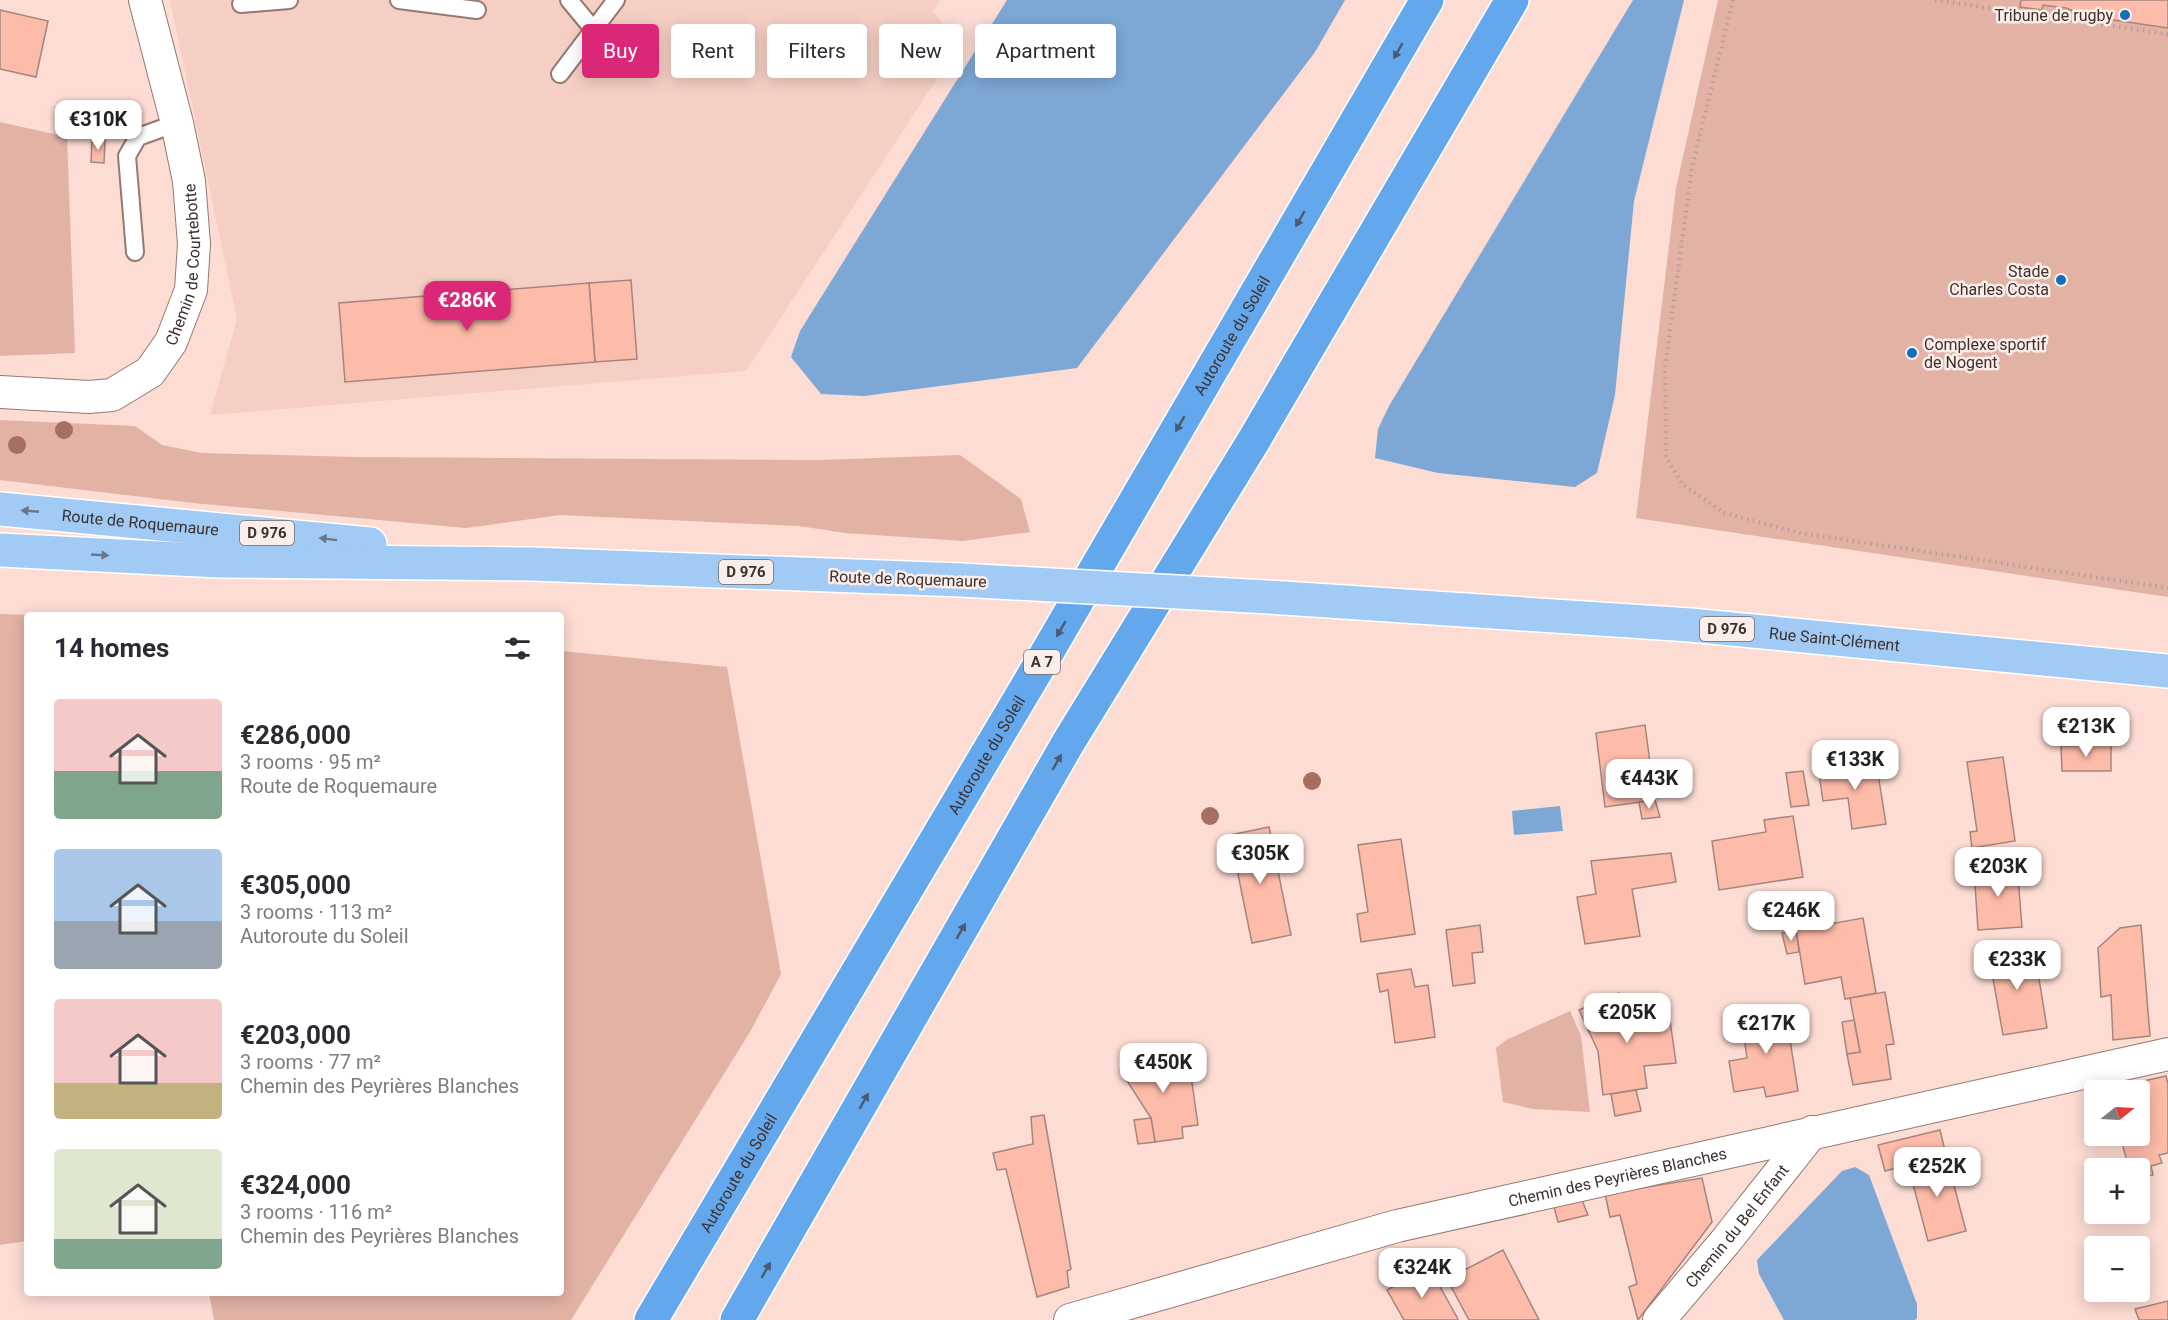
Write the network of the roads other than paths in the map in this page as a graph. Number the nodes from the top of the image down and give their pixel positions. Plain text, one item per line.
1 (144, 0) edge
2 (289, 0) edge
3 (399, 0) edge
4 (569, 0) edge
5 (616, 0) edge
6 (1427, 0) edge
7 (1512, 0) edge
8 (241, 4) dead end
9 (477, 10) dead end
10 (589, 24) edge
11 (597, 24) edge
12 (582, 44) edge
13 (560, 74) dead end
14 (177, 123) junction
15 (135, 252) dead end
16 (0, 392) edge
17 (0, 509) edge
18 (0, 550) edge
19 (532, 564) junction
20 (1284, 598) joint
21 (2168, 671) edge
22 (2168, 1054) edge
23 (1812, 1132) junction
24 (651, 1320) edge
25 (737, 1320) edge
26 (1070, 1320) edge
27 (1659, 1320) edge

1 - 14 street, Chemin de Courtebotte
2 - 8 lane
3 - 9 lane
4 - 10 lane
5 - 11 lane
6 -> 24 highway, Autoroute du Soleil / A 7
25 -> 7 highway
12 - 13 lane
14 - 15 lane
14 - 16 street, Chemin de Courtebotte
19 -> 17 main road, Route de Roquemaure / D 976
18 -> 19 main road, Route de Roquemaure / D 976
19 - 20 main road, Route de Roquemaure / D 976, bridge
20 - 21 main road, Rue Saint-Clément / D 976
22 - 23 street, Chemin des Peyrières Blanches
23 - 26 street, Chemin des Peyrières Blanches
23 - 27 street, Chemin du Bel Enfant

